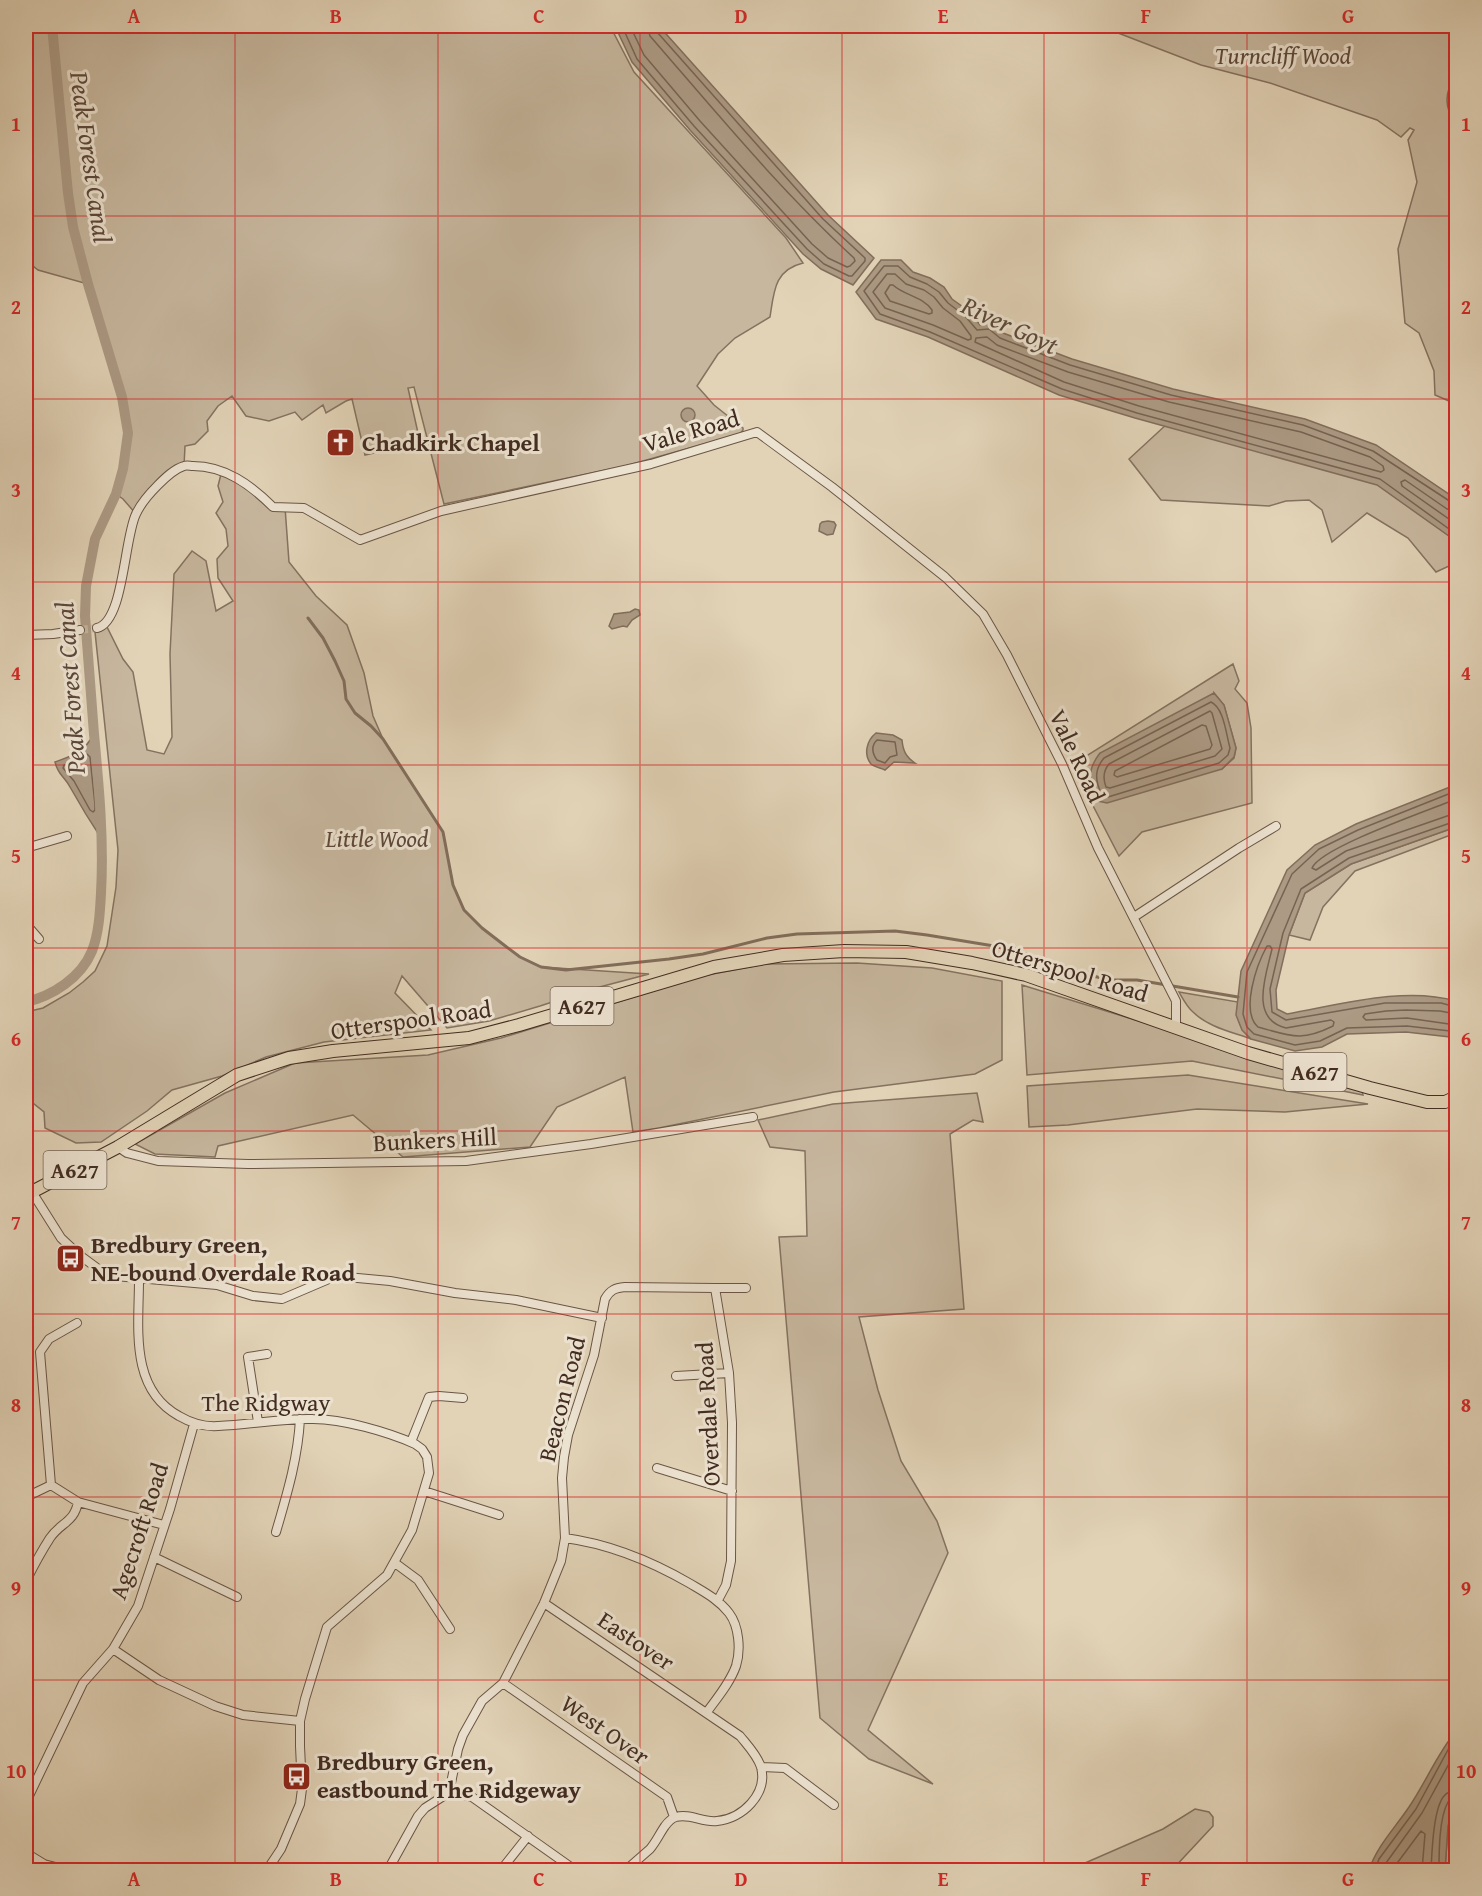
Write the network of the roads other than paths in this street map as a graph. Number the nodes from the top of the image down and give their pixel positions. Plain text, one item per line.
1 (97, 628) tunnel mouth
2 (80, 630) tunnel mouth
3 (26, 635) edge
4 (1276, 826) dead end
5 (67, 836) dead end
6 (26, 848) edge
7 (1134, 917) junction
8 (26, 924) edge
9 (39, 939) dead end
10 (1176, 1026) junction
11 (1456, 1096) edge
12 (753, 1117) dead end
13 (118, 1147) junction
14 (29, 1194) edge
15 (139, 1280) junction
16 (715, 1288) junction
17 (746, 1288) dead end
18 (602, 1318) junction
19 (77, 1323) dead end
20 (267, 1354) dead end
21 (729, 1373) junction
22 (676, 1376) dead end
23 (463, 1398) dead end
24 (300, 1419) junction
25 (258, 1422) junction
26 (194, 1424) junction
27 (411, 1442) junction
28 (657, 1468) dead end
29 (51, 1485) junction
30 (424, 1491) junction
31 (732, 1491) junction
32 (26, 1497) edge
33 (78, 1502) junction
34 (499, 1515) dead end
35 (164, 1525) junction
36 (276, 1532) dead end
37 (565, 1538) junction
38 (154, 1557) junction
39 (395, 1563) junction
40 (26, 1579) edge
41 (237, 1597) dead end
42 (718, 1600) junction
43 (544, 1603) junction
44 (450, 1629) dead end
45 (113, 1648) junction
46 (503, 1683) junction
47 (707, 1712) junction
48 (300, 1721) junction
49 (761, 1767) junction
50 (447, 1791) junction
51 (26, 1802) edge
52 (834, 1804) dead end
53 (674, 1817) junction
54 (528, 1836) junction
55 (27, 1856) edge
56 (67, 1870) edge
57 (263, 1870) edge
58 (388, 1870) edge
59 (501, 1870) edge
60 (575, 1870) edge
61 (626, 1870) edge

1 - 7 street, Vale Road
2 - 3 street
4 - 7 street
5 - 6 street
7 - 10 street, Vale Road
8 - 9 street
10 - 11 main road, Otterspool Road / A627
10 - 13 main road, Otterspool Road / A627
12 - 13 street, Bunkers Hill
13 - 14 main road, A627
14 - 15 street
15 - 18 street
15 - 26 street, The Ridgway
16 - 17 street
16 - 18 street
16 - 21 street, Overdale Road
18 - 37 street, Beacon Road
19 - 29 street
20 - 25 street
21 - 22 street
21 - 31 street, Overdale Road
23 - 27 street
24 - 25 street, The Ridgway
24 - 27 street, The Ridgway
24 - 36 street
25 - 26 street, The Ridgway
26 - 35 street, Agecroft Road
27 - 30 street
28 - 31 street
29 - 32 street
29 - 33 street
30 - 34 street
30 - 39 street
31 - 42 street, Overdale Road
33 - 35 street
33 - 40 street
35 - 38 street, Agecroft Road
37 - 42 street
37 - 43 street, Beacon Road
38 - 41 street
38 - 45 street, Agecroft Road
39 - 44 street
39 - 48 street
42 - 47 street
43 - 46 street, Beacon Road
43 - 47 street, Eastover
45 - 48 street
45 - 51 street, Agecroft Road
46 - 50 street, Beacon Road
46 - 53 street, West Over
47 - 49 street
48 - 57 street
49 - 52 street
49 - 53 street
50 - 54 street
50 - 58 street
53 - 61 street
54 - 59 street
54 - 60 street
55 - 56 street

